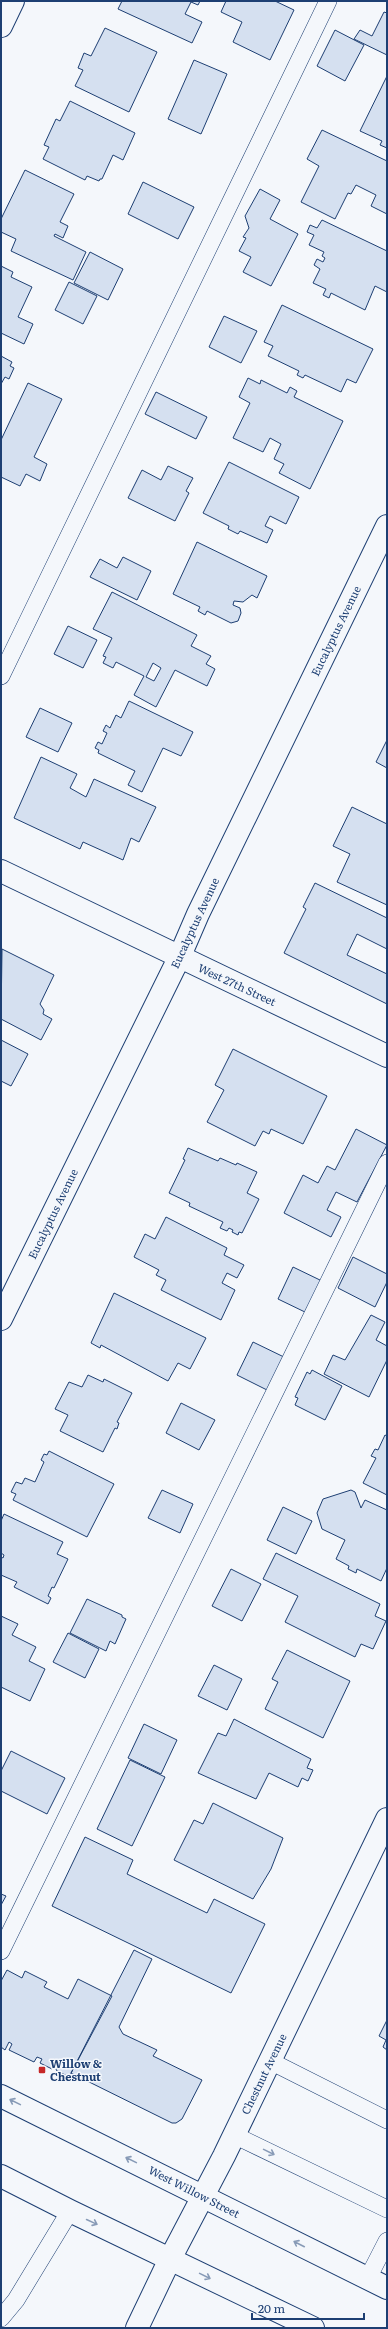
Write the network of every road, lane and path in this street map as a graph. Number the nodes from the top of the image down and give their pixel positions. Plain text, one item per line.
1 (13, 1) edge
2 (328, 1) edge
3 (1, 26) edge
4 (387, 526) edge
5 (1, 676) edge
6 (1, 871) edge
7 (179, 958) junction
8 (387, 1056) edge
9 (387, 1163) edge
10 (1, 1318) edge
11 (387, 1819) edge
12 (1, 1951) edge
13 (270, 2061) junction
14 (1, 2096) edge
15 (387, 2120) edge
16 (234, 2135) junction
17 (1, 2176) edge
18 (204, 2196) junction
19 (387, 2210) edge
20 (70, 2211) junction
21 (387, 2240) edge
22 (170, 2259) junction
23 (368, 2278) junction
24 (387, 2288) edge
25 (1, 2318) edge
26 (1, 2326) edge
27 (5, 2328) edge
28 (137, 2328) edge
29 (313, 2328) edge

1 - 3 street
2 - 5 lane
4 - 7 street, Eucalyptus Avenue
6 - 7 street, West 27th Street
7 - 8 street, West 27th Street
7 - 10 street, Eucalyptus Avenue
9 - 12 lane
11 - 13 street, Chestnut Avenue
13 - 15 lane
13 - 16 street, Chestnut Avenue
18 -> 14 street, West Willow Street
16 - 18 street, Chestnut Avenue
16 -> 19 lane
17 - 20 street
18 - 22 street, Chestnut Avenue
23 -> 18 street, West Willow Street
20 -> 22 street
20 - 25 lane
21 - 23 lane
22 - 28 street, Chestnut Avenue
22 -> 29 street
23 - 24 street, West Willow Street
26 - 27 lane

